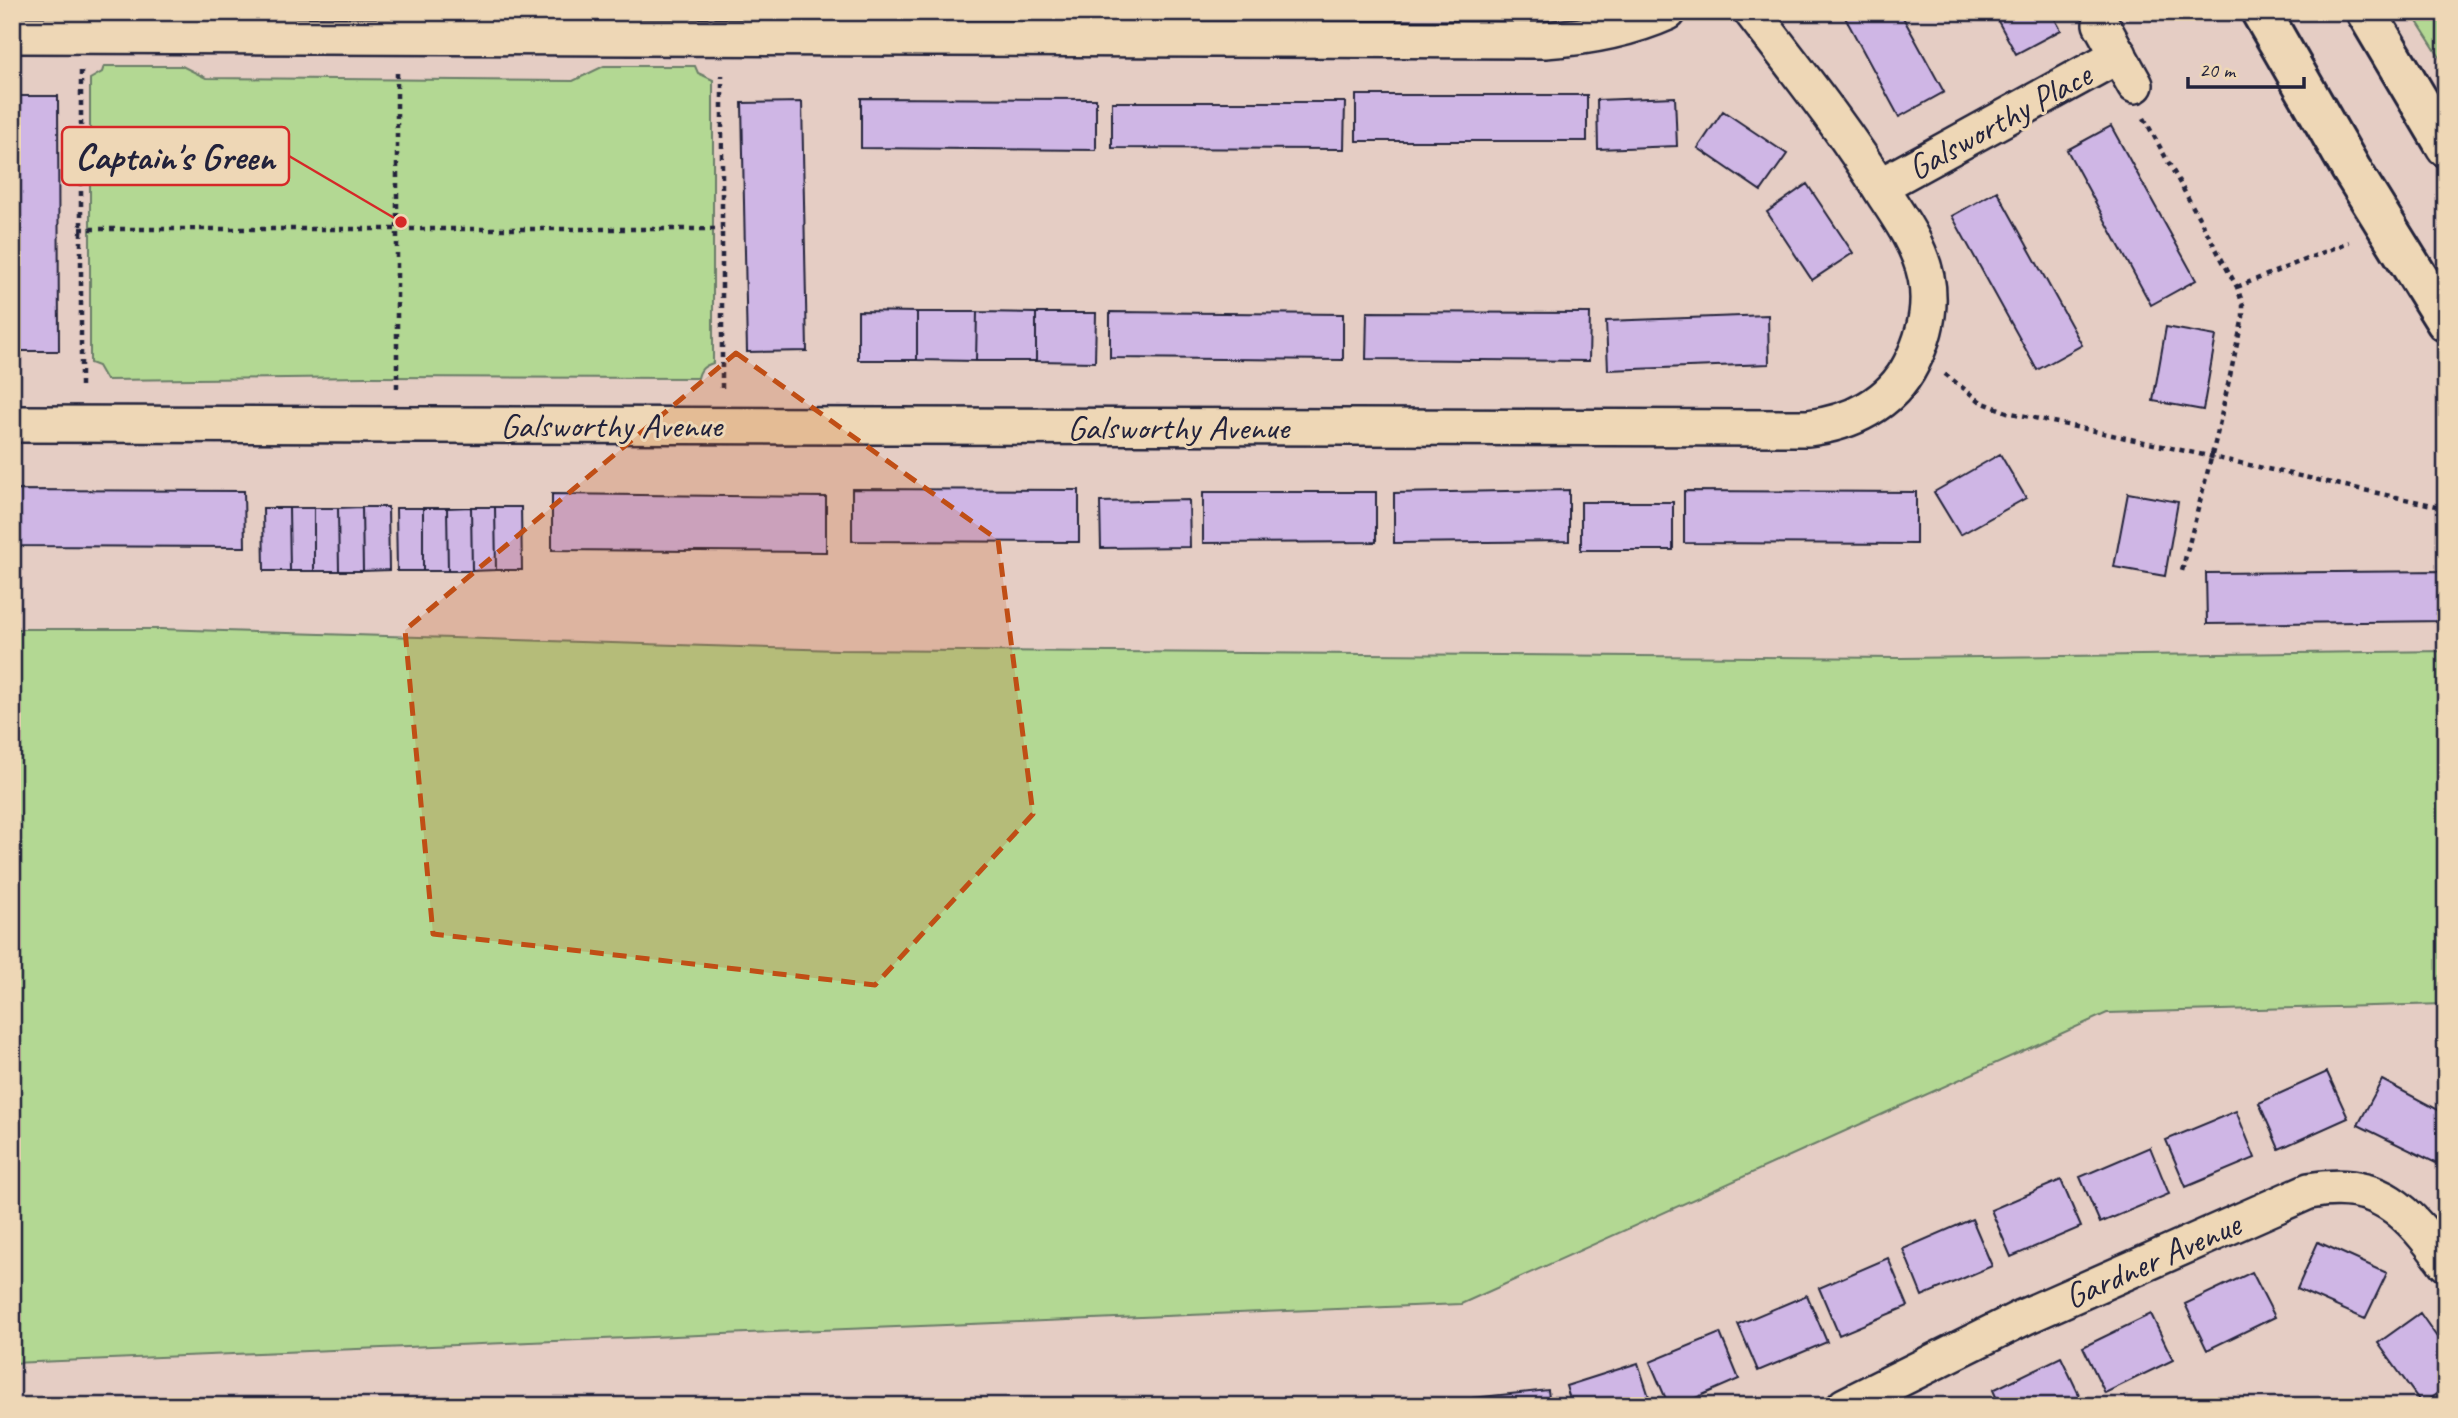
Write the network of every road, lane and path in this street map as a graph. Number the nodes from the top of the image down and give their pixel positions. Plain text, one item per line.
1 (1668, 12) edge
2 (1752, 12) edge
3 (2260, 12) edge
4 (2366, 12) edge
5 (875, 24) edge
6 (2101, 24) dead end
7 (12, 35) edge
8 (81, 35) junction
9 (397, 36) junction
10 (722, 36) junction
11 (2133, 86) junction
12 (2446, 147) edge
13 (1880, 186) junction
14 (397, 227) junction
15 (80, 229) junction
16 (722, 229) junction
17 (2354, 240) dead end
18 (2433, 286) edge
19 (2236, 287) junction
20 (2446, 321) edge
21 (1917, 352) junction
22 (12, 424) edge
23 (82, 424) junction
24 (397, 425) junction
25 (723, 426) junction
26 (2211, 457) junction
27 (2446, 508) edge
28 (2181, 575) dead end
29 (2446, 1263) edge
30 (1846, 1406) edge

1 - 5 street
2 - 13 street, Galsworthy Avenue
3 - 18 main road
4 - 12 main road
5 - 10 street
6 - 11 street, Galsworthy Place
7 - 8 street
8 - 9 street
8 - 15 path
9 - 10 street
9 - 14 path
10 - 16 path
11 - 13 street, Galsworthy Place
11 - 19 path
13 - 21 street, Galsworthy Avenue
14 - 15 path
14 - 16 path
14 - 24 path
15 - 23 path
16 - 25 path
17 - 19 path
18 - 20 main road
19 - 26 path
21 - 25 street, Galsworthy Avenue
21 - 26 path
22 - 23 street, Galsworthy Avenue
23 - 24 street, Galsworthy Avenue
24 - 25 street, Galsworthy Avenue
26 - 27 path
26 - 28 path
29 - 30 street, Gardner Avenue

